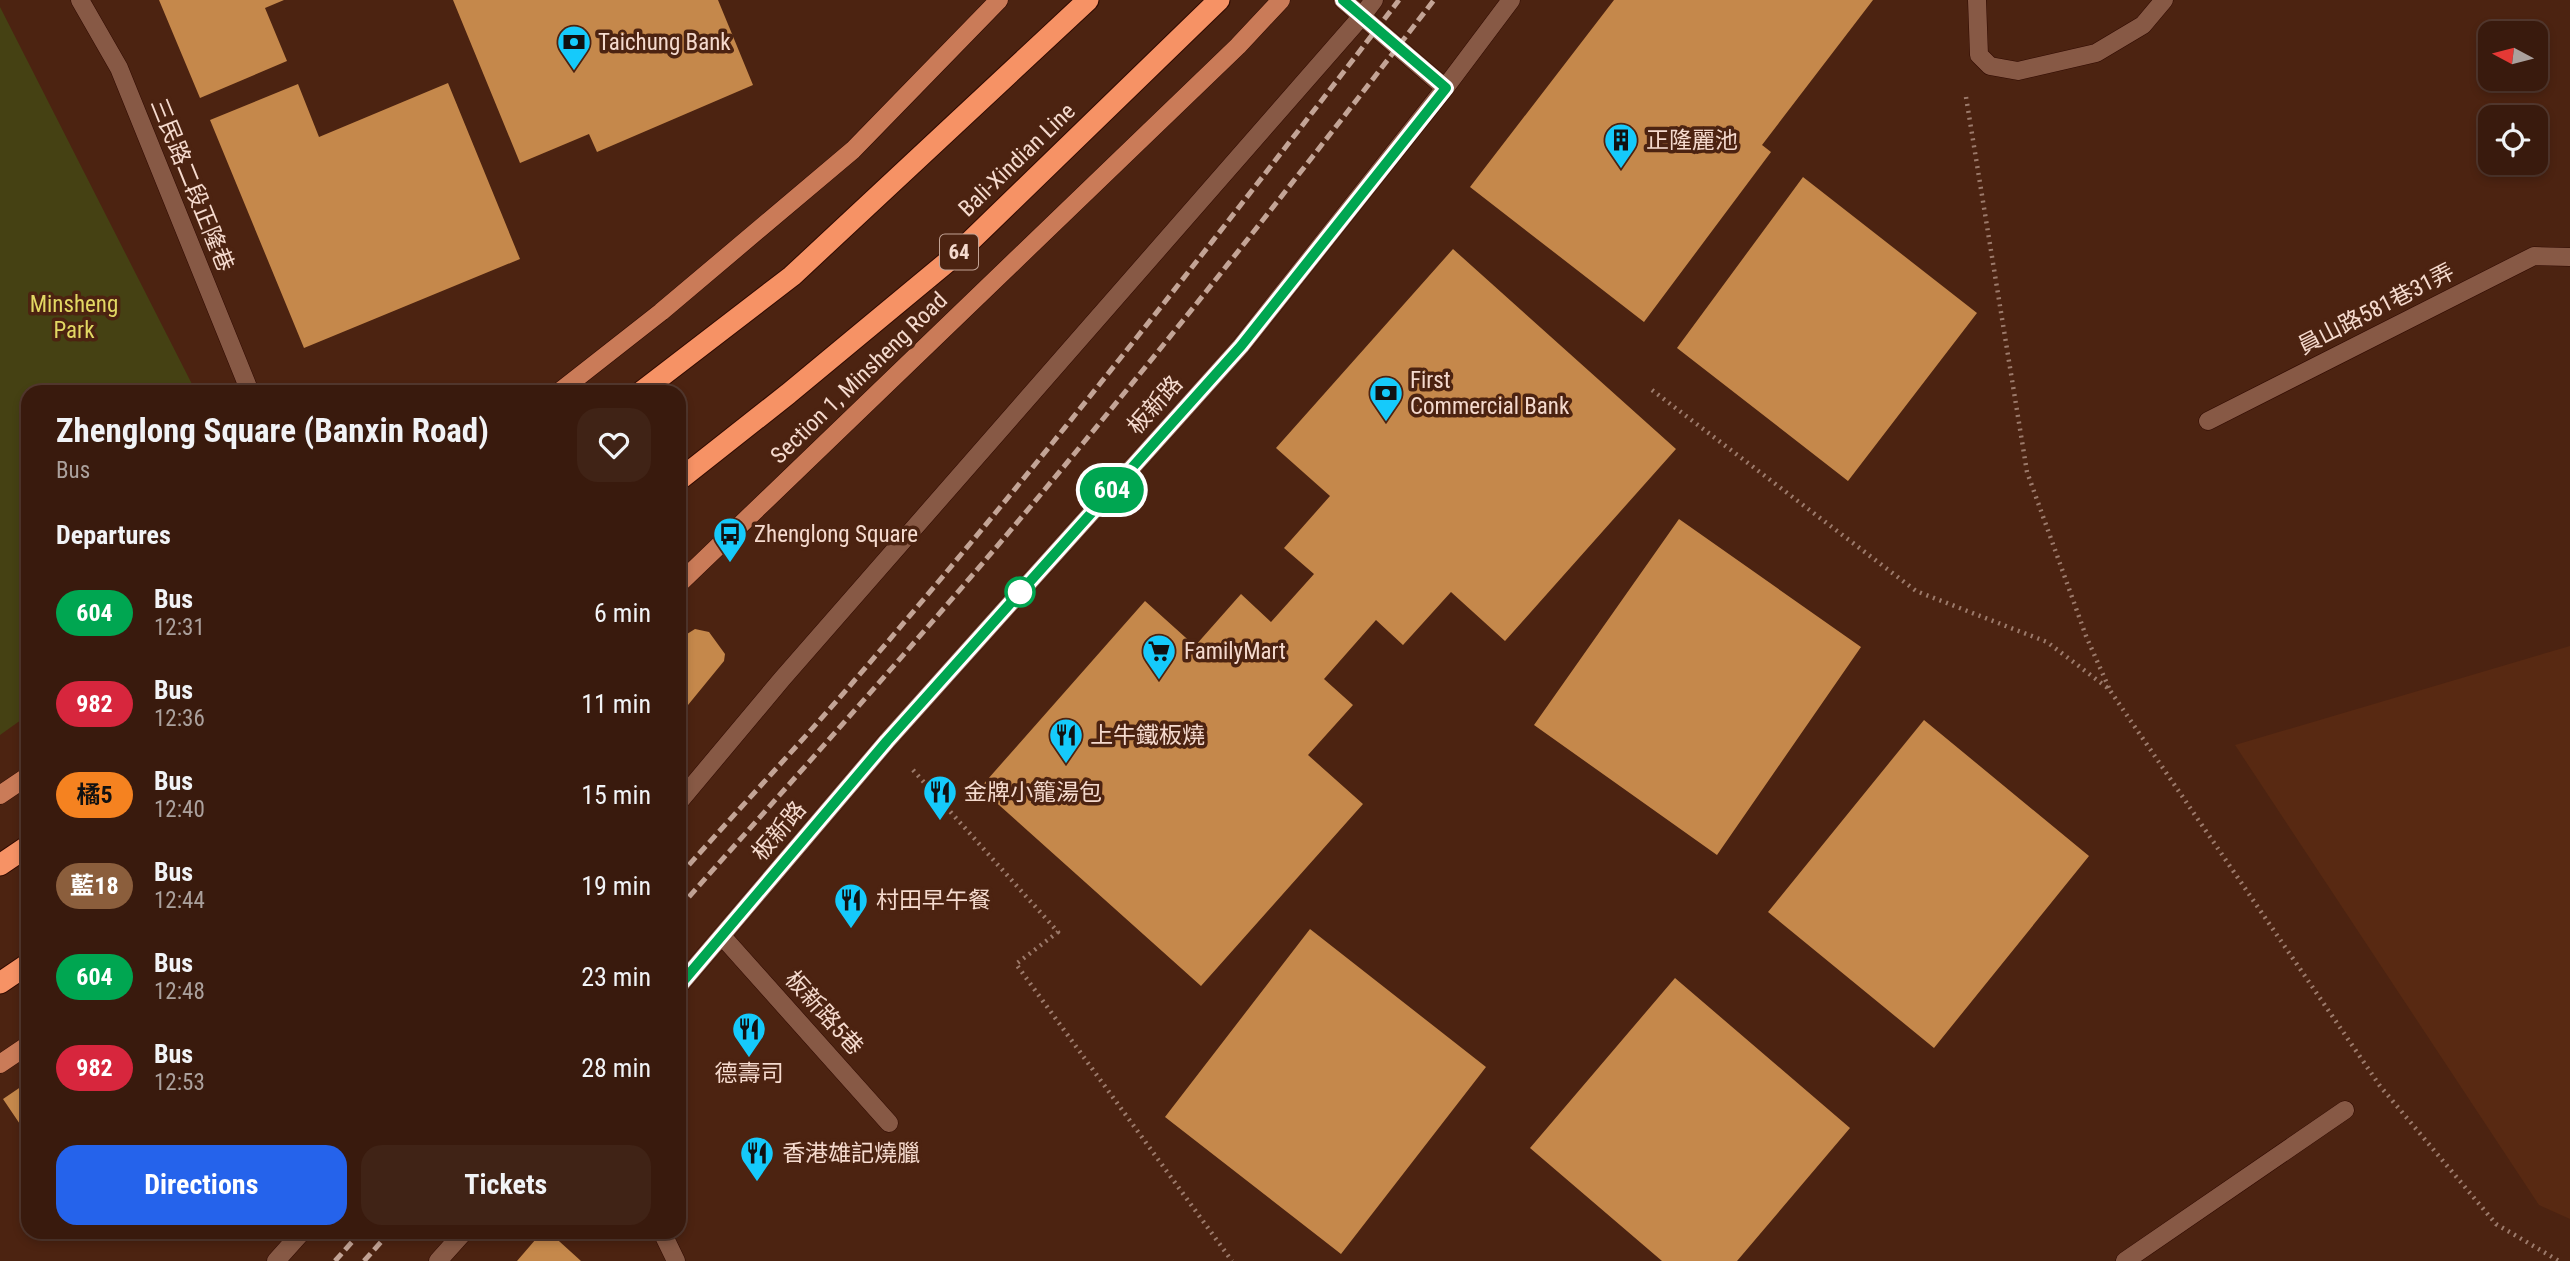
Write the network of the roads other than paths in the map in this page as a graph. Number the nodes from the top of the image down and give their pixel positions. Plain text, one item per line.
1 (80, 0) edge
2 (999, 0) edge
3 (1088, 0) edge
4 (1219, 0) edge
5 (1282, 0) edge
6 (1343, 0) edge
7 (1374, 0) edge
8 (1511, 0) edge
9 (1977, 0) edge
10 (2164, 0) edge
11 (1362, 16) junction
12 (1446, 88) junction
13 (2570, 257) edge
14 (247, 385) edge
15 (568, 385) edge
16 (650, 385) edge
17 (2208, 421) dead end
18 (686, 474) edge
19 (686, 577) edge
20 (21, 781) edge
21 (686, 794) edge
22 (0, 795) edge
23 (21, 851) edge
24 (0, 865) edge
25 (722, 936) junction
26 (21, 969) edge
27 (686, 978) edge
28 (0, 983) edge
29 (21, 1050) edge
30 (0, 1064) edge
31 (2345, 1110) dead end
32 (889, 1123) dead end
33 (296, 1239) edge
34 (458, 1239) edge
35 (665, 1239) edge
36 (276, 1261) edge
37 (439, 1261) edge
38 (676, 1261) edge
39 (2124, 1261) edge

1 - 14 street, 三民路二段正隆巷
2 - 15 main road
3 - 16 highway
4 - 18 highway, Bali-Xindian Line / 64
5 - 19 main road, Section 1, Minsheng Road
6 - 11 street
7 - 11 street
8 - 12 street, 板新路
9 - 10 street
11 - 12 street
11 - 21 street
12 - 25 street, 板新路
13 - 17 street, 員山路581巷31弄
20 - 22 main road
23 - 24 highway
25 - 27 street, 板新路
25 - 32 street, 板新路5巷
26 - 28 highway
29 - 30 main road
31 - 39 street
33 - 36 street
34 - 37 street
35 - 38 street

